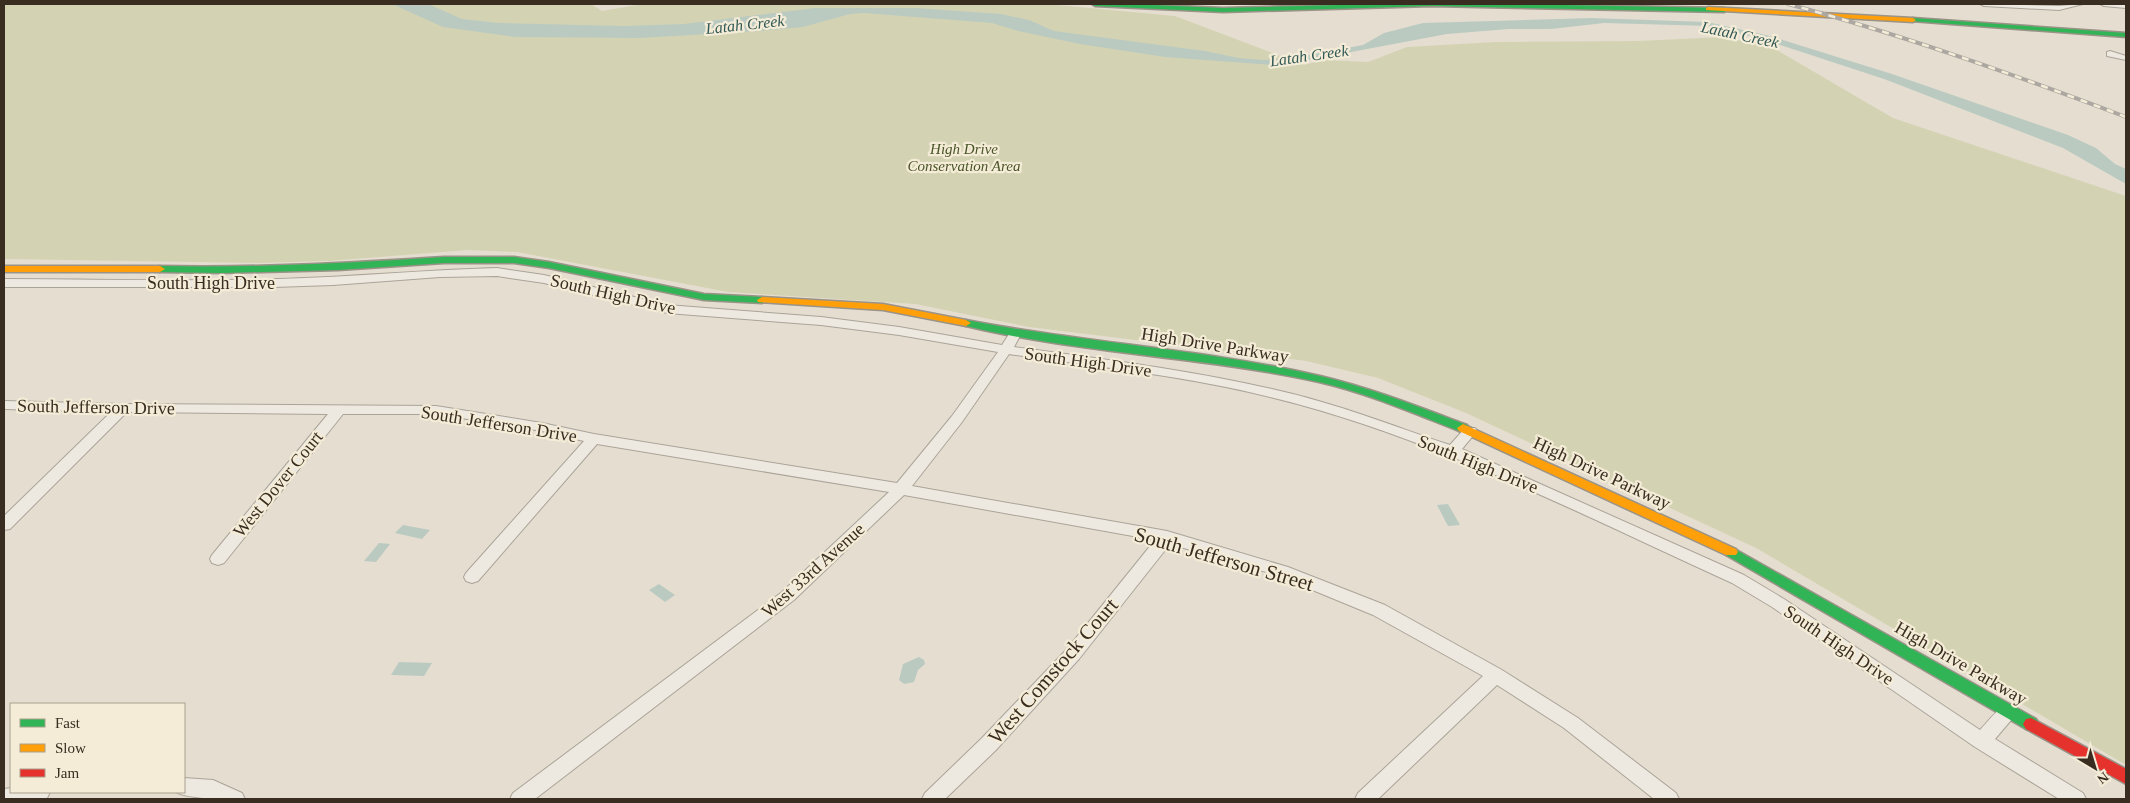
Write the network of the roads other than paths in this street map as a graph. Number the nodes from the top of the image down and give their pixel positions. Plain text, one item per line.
1 (1095, 4) edge
2 (1464, 4) edge
3 (1595, 4) edge
4 (1826, 4) edge
5 (1840, 4) edge
6 (2079, 4) edge
7 (2104, 4) edge
8 (2126, 6) edge
9 (1223, 7) edge
10 (1981, 7) edge
11 (1724, 10) junction
12 (2073, 18) dead end
13 (2126, 35) edge
14 (2110, 54) dead end
15 (2126, 58) edge
16 (4, 269) edge
17 (4, 283) edge
18 (1015, 334) junction
19 (1006, 350) junction
20 (4, 404) edge
21 (122, 408) junction
22 (339, 409) junction
23 (1470, 431) junction
24 (594, 439) junction
25 (1453, 451) junction
26 (901, 489) junction
27 (4, 524) edge
28 (1167, 537) junction
29 (218, 559) dead end
30 (472, 577) dead end
31 (1496, 675) junction
32 (2009, 712) junction
33 (1982, 741) junction
34 (2126, 777) edge
35 (185, 787) edge
36 (34, 793) edge
37 (4, 798) edge
38 (235, 799) edge
39 (520, 799) edge
40 (932, 799) edge
41 (1365, 799) edge
42 (1669, 799) edge
43 (2076, 799) edge

1 - 9 main road
2 - 9 main road
2 - 11 main road
3 - 11 main road
4 - 5 main road
6 - 10 street
7 - 8 street
10 - 12 main road
11 - 13 main road
14 - 15 street
16 - 18 main road, South High Drive
17 - 19 street, South High Drive
18 - 19 street, West 33rd Avenue
18 - 23 main road, High Drive Parkway
19 - 25 street, South High Drive
19 - 26 street, West 33rd Avenue
20 - 21 street, South Jefferson Drive
21 - 22 street, South Jefferson Drive
21 - 27 street
22 - 24 street, South Jefferson Drive
22 - 29 street, West Dover Court
23 - 25 street
23 - 32 main road, High Drive Parkway
24 - 26 street, South Jefferson Drive
24 - 30 street
25 - 33 street, South High Drive
26 - 28 street, South Jefferson Street
26 - 39 street, West 33rd Avenue
28 - 31 street, South Jefferson Street
28 - 40 street, West Comstock Court
31 - 41 street
31 - 42 street, South Jefferson Street
32 - 33 street
32 - 34 main road, High Drive Parkway
33 - 43 street, South High Drive
35 - 38 street
36 - 37 street

